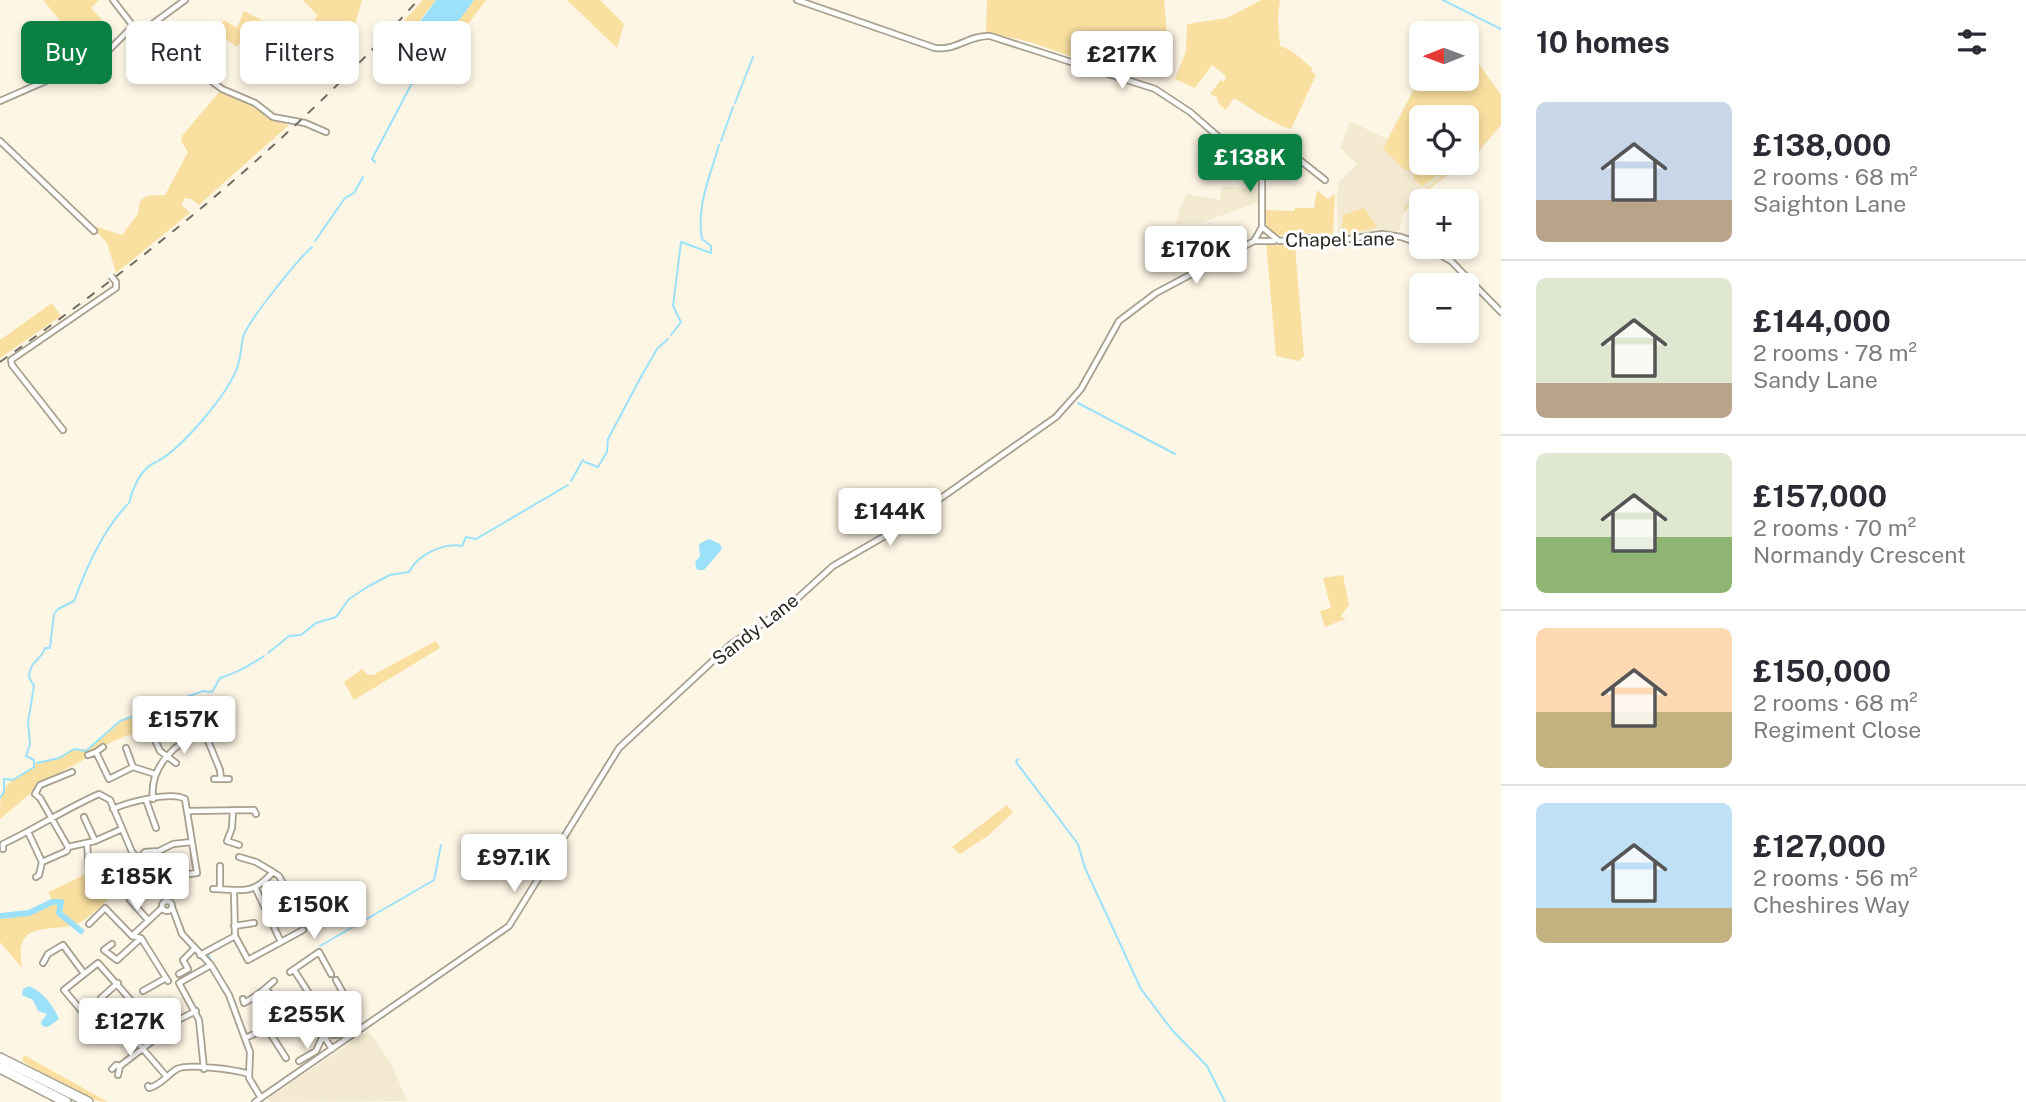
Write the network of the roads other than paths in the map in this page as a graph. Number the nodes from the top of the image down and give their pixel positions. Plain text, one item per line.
1 (113, 0) edge
2 (185, 0) edge
3 (797, 0) edge
4 (129, 21) edge
5 (157, 21) edge
6 (126, 33) edge
7 (216, 84) edge
8 (0, 101) edge
9 (327, 131) dead end
10 (0, 141) edge
11 (1258, 162) junction
12 (1325, 180) dead end
13 (1262, 227) junction
14 (94, 231) dead end
15 (1409, 240) edge
16 (1254, 241) junction
17 (1279, 241) junction
18 (1447, 259) edge
19 (111, 275) dead end
20 (1501, 312) edge
21 (63, 430) dead end
22 (175, 709) dead end
23 (187, 737) junction
24 (155, 740) dead end
25 (103, 747) dead end
26 (128, 750) dead end
27 (96, 752) junction
28 (88, 755) dead end
29 (168, 756) junction
30 (176, 762) dead end
31 (133, 767) junction
32 (72, 772) dead end
33 (155, 774) junction
34 (214, 779) dead end
35 (221, 779) junction
36 (229, 779) dead end
37 (153, 799) junction
38 (146, 800) junction
39 (113, 809) junction
40 (233, 810) junction
41 (254, 810) dead end
42 (189, 811) junction
43 (84, 817) dead end
44 (51, 819) junction
45 (156, 824) dead end
46 (122, 829) junction
47 (28, 832) junction
48 (95, 841) junction
49 (192, 842) junction
50 (87, 843) junction
51 (2, 844) edge
52 (239, 845) dead end
53 (68, 847) junction
54 (239, 857) dead end
55 (138, 859) junction
56 (111, 861) dead end
57 (42, 862) junction
58 (144, 865) junction
59 (218, 869) dead end
60 (272, 873) junction
61 (39, 877) dead end
62 (164, 880) dead end
63 (256, 887) junction
64 (287, 891) dead end
65 (120, 892) dead end
66 (234, 892) junction
67 (130, 900) dead end
68 (163, 904) junction
69 (296, 909) dead end
70 (172, 910) junction
71 (148, 920) junction
72 (271, 922) junction
73 (251, 923) dead end
74 (89, 924) dead end
75 (234, 926) junction
76 (300, 930) dead end
77 (132, 936) junction
78 (235, 936) junction
79 (141, 939) junction
80 (281, 942) junction
81 (112, 944) dead end
82 (194, 949) junction
83 (200, 955) junction
84 (42, 960) dead end
85 (211, 965) junction
86 (83, 972) junction
87 (179, 974) dead end
88 (331, 974) dead end
89 (274, 981) dead end
90 (336, 981) dead end
91 (118, 983) junction
92 (144, 988) dead end
93 (267, 990) junction
94 (101, 998) dead end
95 (244, 1003) dead end
96 (314, 1009) junction
97 (196, 1011) junction
98 (160, 1016) dead end
99 (313, 1017) junction
100 (289, 1019) junction
101 (118, 1021) junction
102 (358, 1023) dead end
103 (268, 1030) junction
104 (102, 1035) junction
105 (160, 1036) dead end
106 (323, 1036) junction
107 (245, 1038) junction
108 (97, 1040) dead end
109 (144, 1049) junction
110 (332, 1049) junction
111 (0, 1052) edge
112 (0, 1058) edge
113 (286, 1058) dead end
114 (299, 1061) dead end
115 (120, 1066) junction
116 (0, 1068) edge
117 (112, 1069) dead end
118 (204, 1069) junction
119 (249, 1074) junction
120 (118, 1075) dead end
121 (167, 1077) junction
122 (63, 1089) junction
123 (149, 1089) dead end
124 (261, 1098) junction
125 (66, 1102) edge
126 (88, 1102) edge
127 (255, 1102) edge

1 - 4 street
2 - 5 street
3 - 11 street
6 - 8 street
7 - 9 street
10 - 14 street
11 - 12 street
11 - 13 street
13 - 16 street
13 - 17 street, Chapel Lane
15 - 17 street, Chapel Lane
16 - 17 street
16 - 110 street, Sandy Lane
18 - 20 street
19 - 21 street, bridge
22 - 23 street
23 - 29 street
23 - 35 street
24 - 29 street
25 - 27 street
26 - 31 street
27 - 28 street
27 - 31 street
29 - 30 street
29 - 33 street
31 - 33 street
32 - 44 street
33 - 37 street
34 - 35 street
35 - 36 street
37 - 38 street
37 - 42 street
38 - 39 street
38 - 45 street
39 - 44 street
39 - 46 street
40 - 41 street
40 - 42 street
40 - 52 street
42 - 49 street
43 - 48 street
44 - 47 street
44 - 53 street
46 - 48 street
46 - 55 street
47 - 51 street
47 - 57 street
48 - 50 street
49 - 55 street
49 - 62 street
50 - 53 street
50 - 56 street
53 - 57 street
54 - 60 street
55 - 58 street
57 - 61 street
58 - 65 street
58 - 68 street
59 - 66 street
60 - 63 street
60 - 64 street
63 - 66 street
63 - 72 street
66 - 75 street
67 - 71 street
68 - 70 street
68 - 70 street
68 - 71 street
69 - 72 street
70 - 82 street
71 - 77 street
72 - 80 street
73 - 75 street
74 - 77 street
75 - 78 street
76 - 80 street
77 - 79 street
78 - 80 street
78 - 83 street
79 - 81 street
79 - 92 street
82 - 83 street
82 - 87 street
83 - 85 street
84 - 86 street
85 - 97 street
85 - 107 street
86 - 91 street
86 - 104 street
88 - 96 street
89 - 93 street
90 - 96 street
91 - 94 street
91 - 101 street
93 - 95 street
93 - 100 street
96 - 99 street
97 - 98 street
97 - 118 street
99 - 100 street
99 - 106 street
100 - 103 street
101 - 104 street
101 - 109 street
102 - 106 street
103 - 107 street
103 - 113 street
104 - 108 street
105 - 109 street
106 - 110 street
106 - 114 street
107 - 119 street
109 - 115 street
109 - 121 street
110 - 124 street, Sandy Lane
111 - 122 highway
112 - 122 highway
115 - 117 street
115 - 120 street
116 - 125 highway
118 - 119 street
118 - 121 street
119 - 124 street
121 - 123 street
122 - 126 highway
124 - 127 street, Sandy Lane

